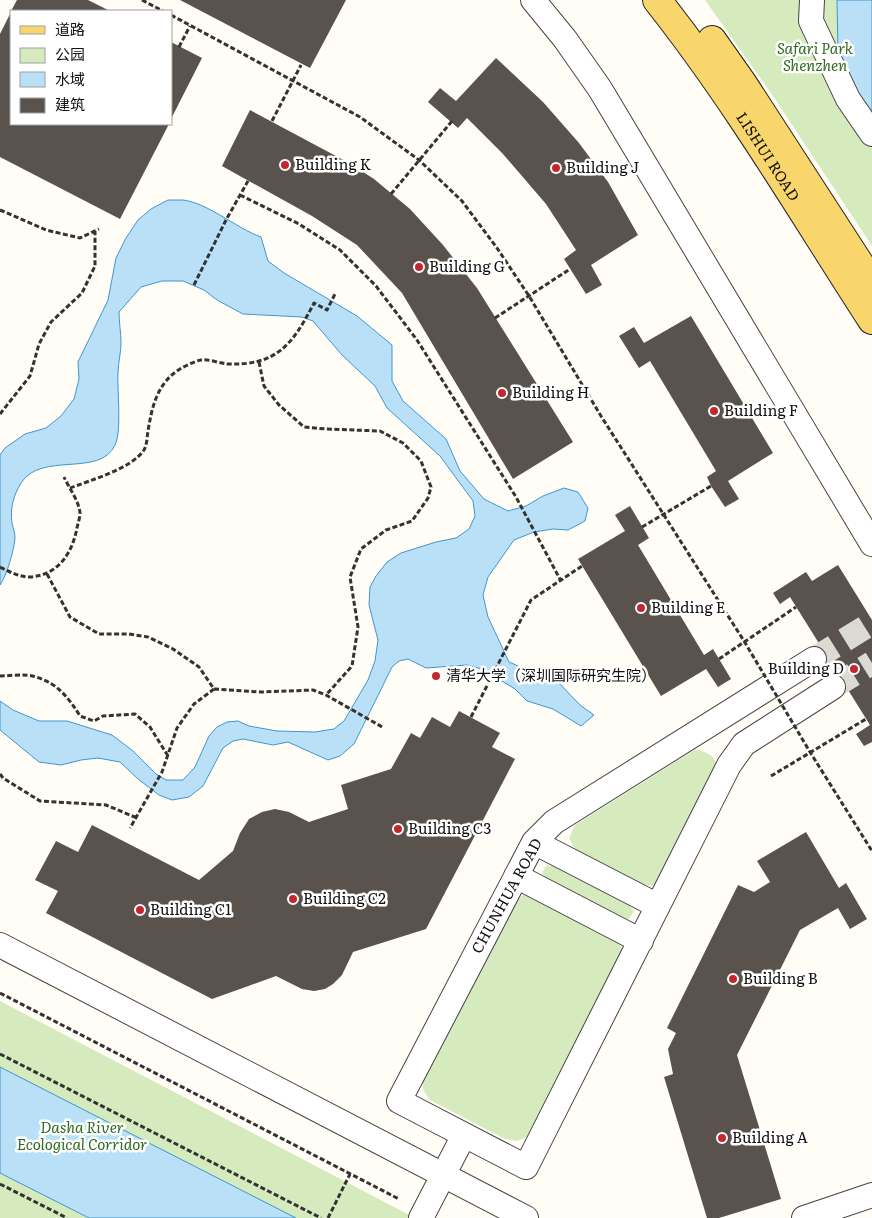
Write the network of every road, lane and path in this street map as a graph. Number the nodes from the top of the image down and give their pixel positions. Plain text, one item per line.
1 (142, 0) edge
2 (533, 0) edge
3 (657, 0) edge
4 (682, 0) edge
5 (812, 0) edge
6 (161, 10) edge
7 (172, 17) edge
8 (190, 26) junction
9 (180, 47) dead end
10 (301, 65) dead end
11 (293, 80) junction
12 (272, 121) dead end
13 (452, 121) dead end
14 (872, 134) edge
15 (419, 160) junction
16 (248, 181) dead end
17 (391, 194) dead end
18 (240, 195) junction
19 (0, 210) edge
20 (570, 269) dead end
21 (872, 283) edge
22 (194, 286) dead end
23 (336, 292) dead end
24 (529, 296) junction
25 (495, 318) dead end
26 (872, 320) edge
27 (259, 362) junction
28 (0, 414) edge
29 (64, 477) dead end
30 (711, 486) dead end
31 (70, 488) junction
32 (663, 515) junction
33 (642, 527) dead end
34 (872, 544) edge
35 (582, 566) dead end
36 (0, 567) edge
37 (47, 574) junction
38 (561, 581) junction
39 (796, 607) dead end
40 (744, 641) junction
41 (719, 659) dead end
42 (814, 659) tunnel mouth
43 (0, 676) edge
44 (833, 687) tunnel mouth
45 (214, 689) junction
46 (326, 695) junction
47 (726, 715) junction
48 (471, 717) dead end
49 (866, 719) dead end
50 (384, 728) dead end
51 (744, 744) junction
52 (810, 752) junction
53 (168, 757) junction
54 (0, 774) edge
55 (771, 776) dead end
56 (136, 818) junction
57 (130, 828) dead end
58 (534, 842) junction
59 (872, 851) edge
60 (516, 876) junction
61 (658, 906) junction
62 (641, 941) junction
63 (0, 945) edge
64 (0, 994) edge
65 (0, 1054) edge
66 (464, 1135) junction
67 (350, 1174) junction
68 (443, 1174) junction
69 (0, 1184) edge
70 (872, 1195) edge
71 (399, 1198) dead end
72 (67, 1218) edge
73 (321, 1218) edge
74 (328, 1218) edge
75 (420, 1218) edge
76 (526, 1218) edge
77 (804, 1218) edge

1 - 6 path
2 - 34 street
3 - 26 main road, LISHUI ROAD
4 - 21 main road, LISHUI ROAD
5 - 14 street
7 - 8 path, bridge
8 - 9 path
8 - 11 path, bridge
10 - 11 path
11 - 12 path
11 - 15 path, bridge
13 - 15 path
15 - 17 path
15 - 24 path, bridge
16 - 18 path
18 - 22 path
18 - 38 path
19 - 28 path
20 - 24 path
23 - 27 path
24 - 25 path
24 - 32 path, bridge
27 - 31 path
27 - 46 path
29 - 31 path
30 - 32 path
31 - 37 path
32 - 33 path
32 - 40 path, bridge
35 - 38 path
36 - 37 path
37 - 45 path
38 - 48 path
39 - 40 path
40 - 41 path
40 - 52 path, bridge
42 - 47 street, CHUNHUA ROAD
43 - 53 path
44 - 51 street, CHUNHUA ROAD
45 - 46 path
45 - 53 path
46 - 50 path
47 - 51 street
47 - 58 street, CHUNHUA ROAD
49 - 52 path
51 - 61 street, CHUNHUA ROAD
52 - 55 path
52 - 59 path, bridge
53 - 56 path
54 - 56 path
56 - 57 path
58 - 60 street, CHUNHUA ROAD
58 - 61 street
60 - 62 street
60 - 66 street, CHUNHUA ROAD
61 - 62 street, CHUNHUA ROAD
62 - 66 street, CHUNHUA ROAD
63 - 68 street
64 - 67 path
65 - 73 path
66 - 68 street
67 - 71 path
67 - 74 path
68 - 75 street
68 - 76 street
69 - 72 path
70 - 77 street

